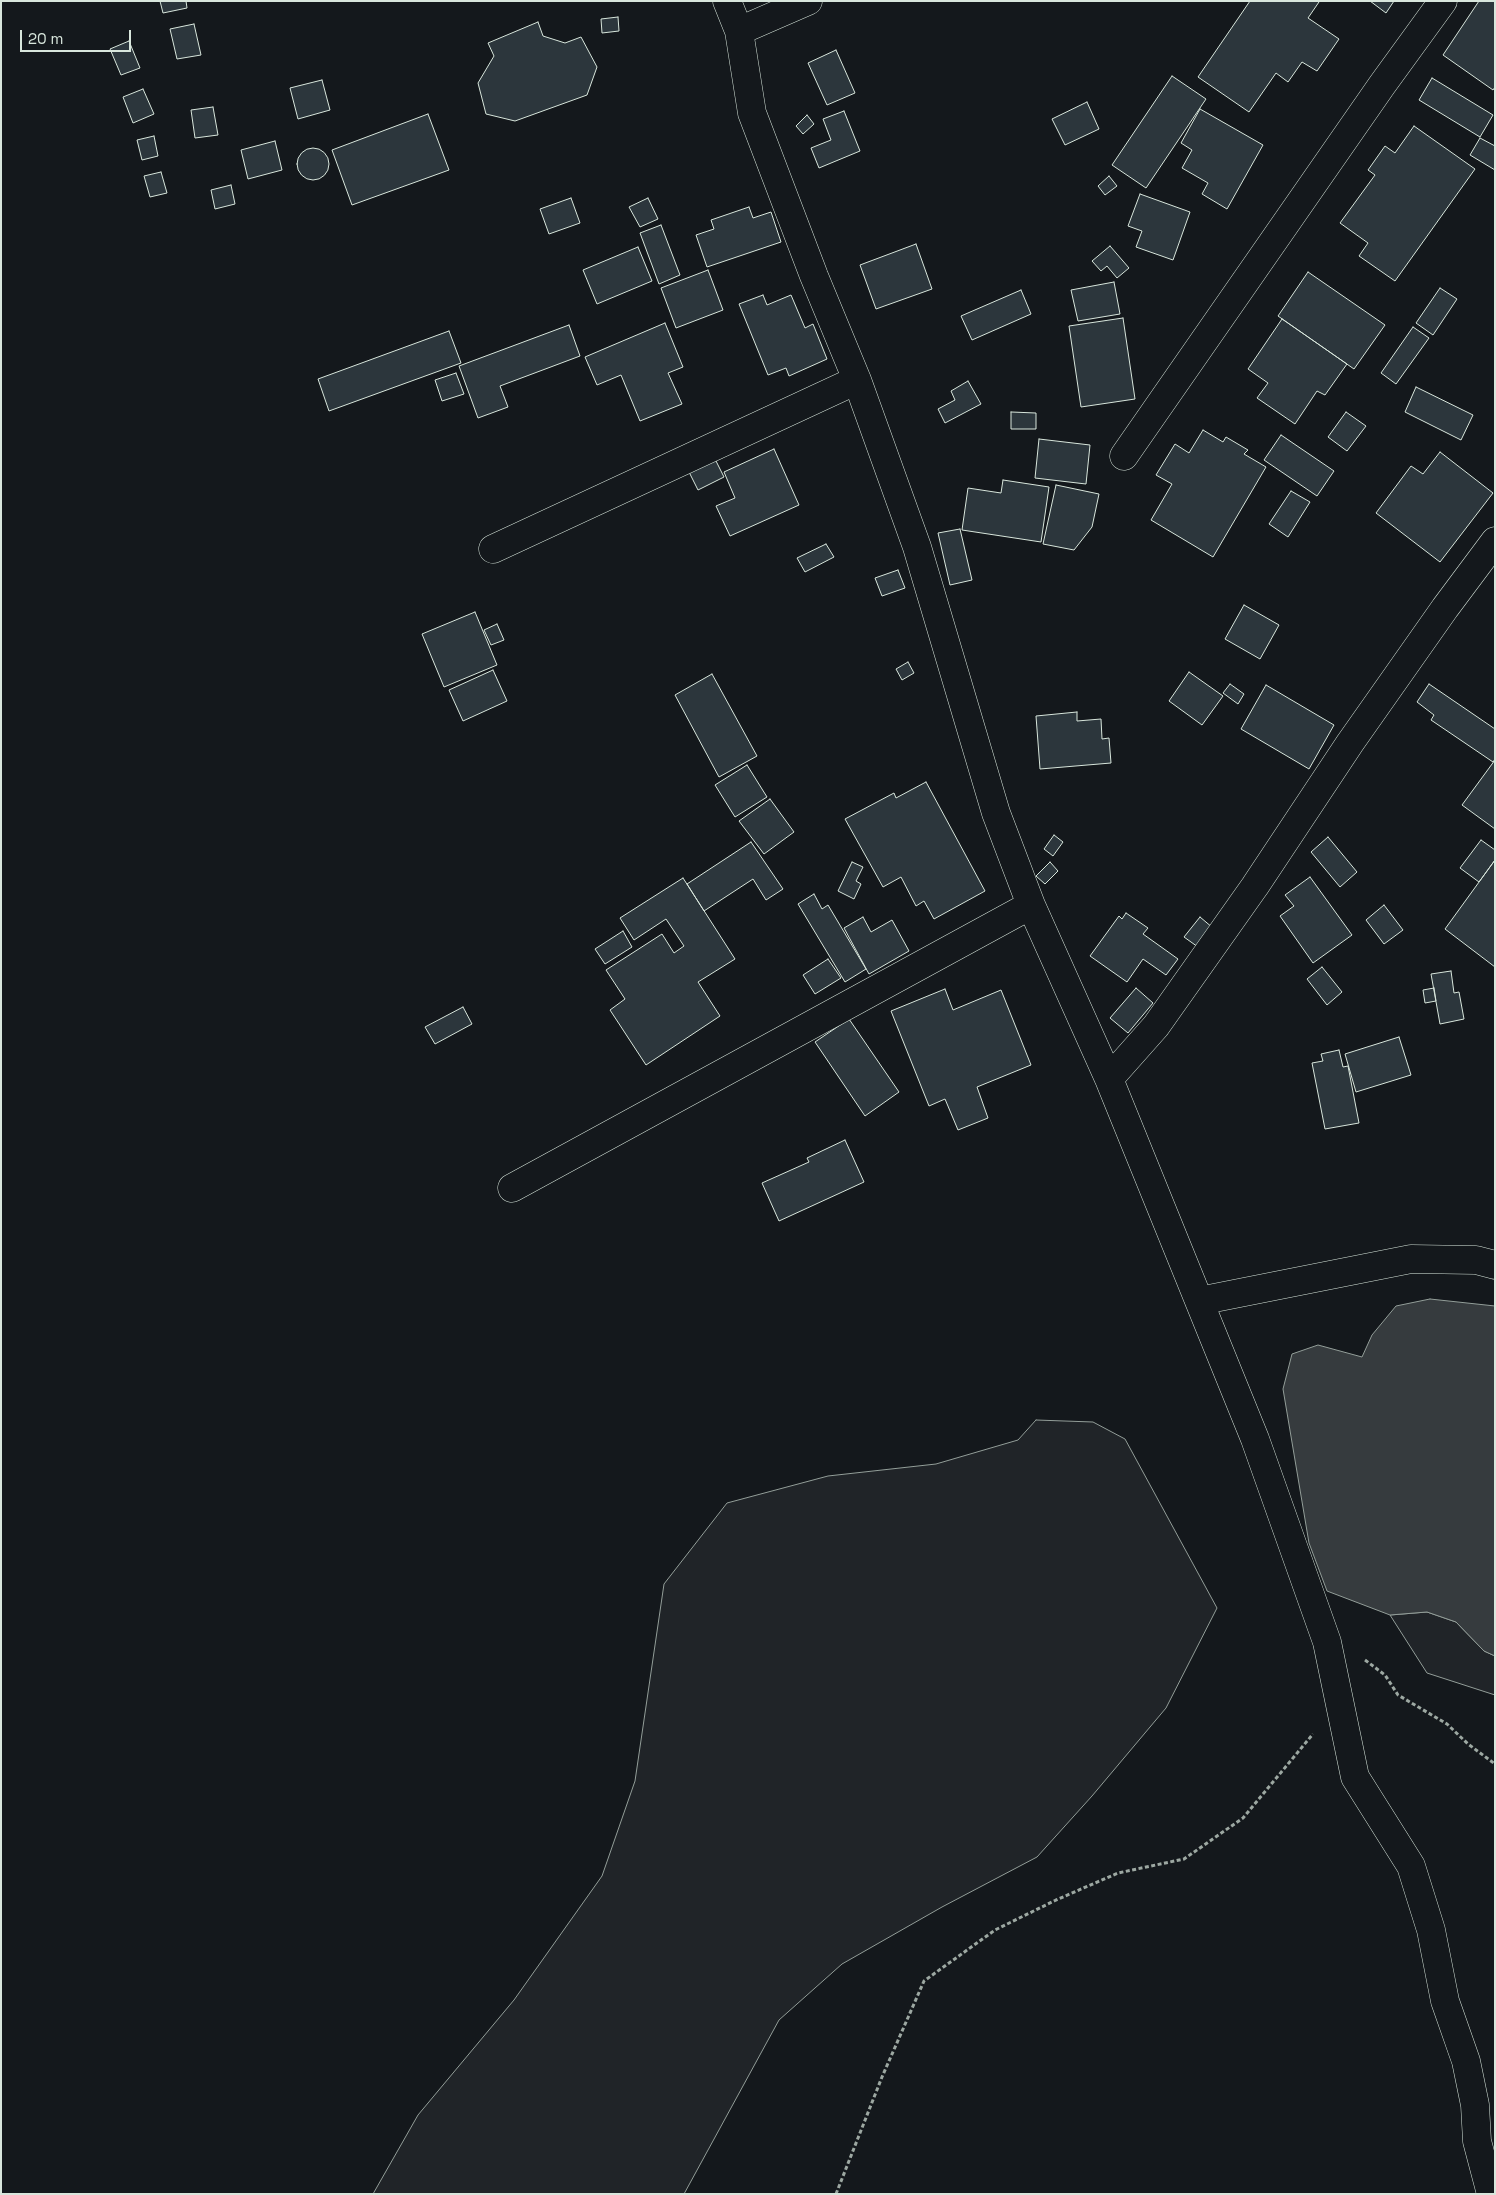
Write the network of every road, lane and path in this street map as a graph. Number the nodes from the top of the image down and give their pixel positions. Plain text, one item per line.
1 (727, 1) edge
2 (808, 1) edge
3 (1443, 1) edge
4 (739, 31) junction
5 (857, 380) junction
6 (1124, 456) dead end
7 (1495, 541) edge
8 (493, 549) dead end
9 (1031, 905) junction
10 (1109, 1079) junction
11 (512, 1188) dead end
12 (1495, 1265) edge
13 (1199, 1301) junction
14 (1327, 1642) junction
15 (1339, 1703) junction
16 (1495, 1764) edge
17 (836, 2194) edge
18 (1491, 2194) edge

1 - 4 street
2 - 4 street
3 - 6 street
4 - 5 street
5 - 8 street
5 - 9 street
7 - 10 street
9 - 10 street
9 - 11 street
10 - 13 street
12 - 13 street
13 - 14 street
14 - 15 street
14 - 16 path
15 - 17 path
15 - 18 street

